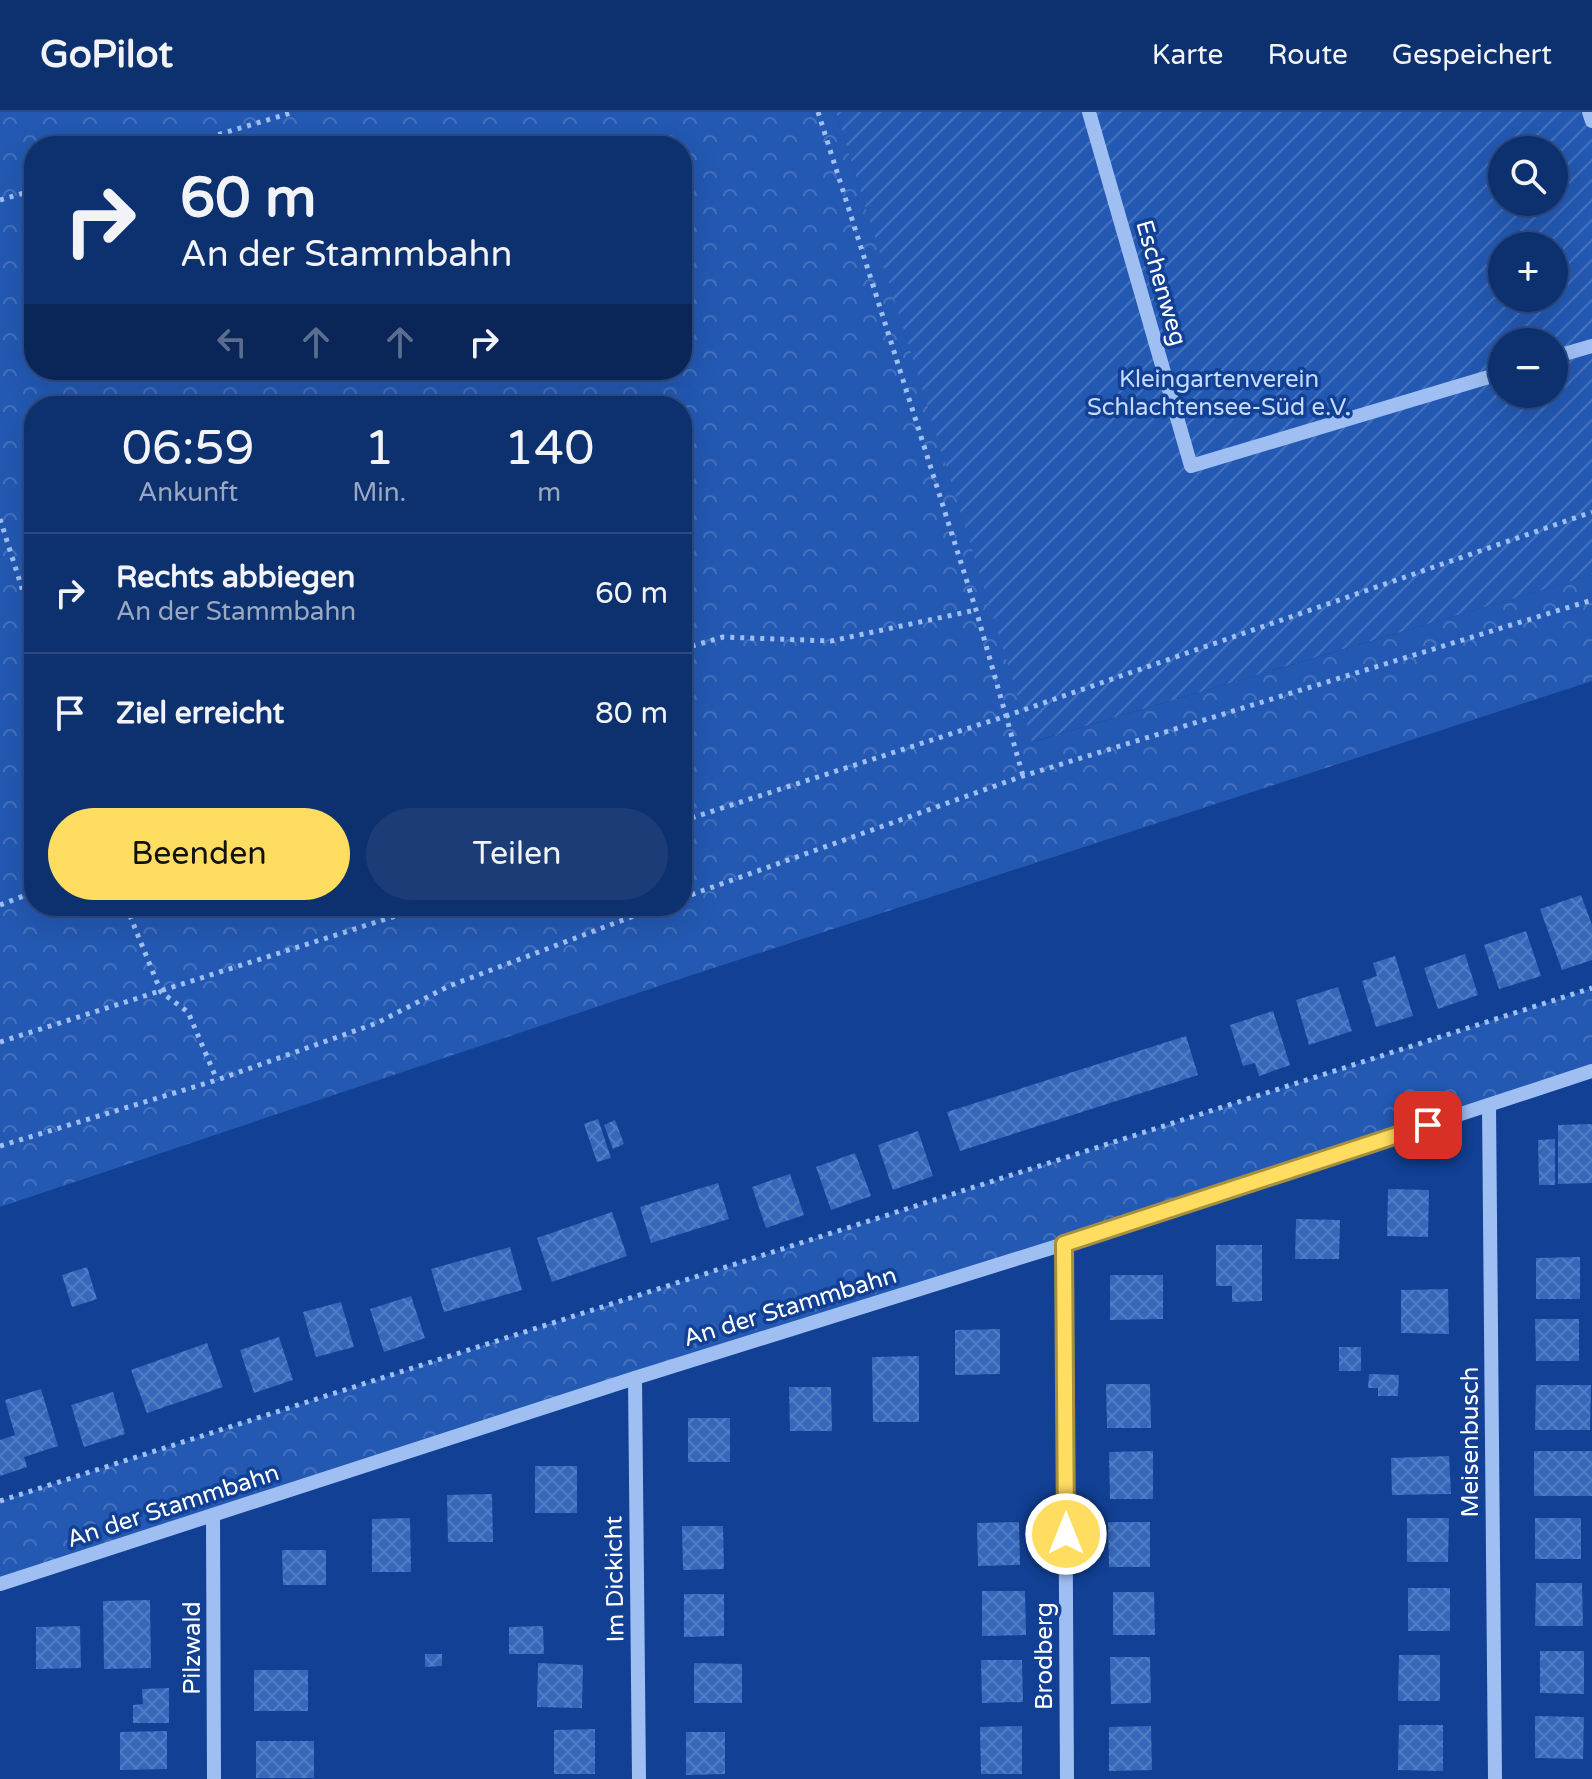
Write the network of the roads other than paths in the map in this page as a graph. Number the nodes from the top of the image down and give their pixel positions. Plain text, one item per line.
1 (1089, 112) edge
2 (1589, 112) edge
3 (1592, 121) edge
4 (1592, 346) edge
5 (1568, 353) edge
6 (1488, 377) edge
7 (1592, 1071) edge
8 (1489, 1105) junction
9 (1064, 1244) junction
10 (635, 1378) junction
11 (213, 1517) junction
12 (0, 1584) edge
13 (214, 1779) edge
14 (639, 1779) edge
15 (1067, 1779) edge
16 (1495, 1779) edge

1 - 6 street, Eschenweg
2 - 3 street
4 - 5 street
7 - 8 street, An der Stammbahn
8 - 9 street, An der Stammbahn
8 - 16 street, Meisenbusch
9 - 10 street, An der Stammbahn
9 - 15 street, Brodberg
10 - 11 street, An der Stammbahn
10 - 14 street, Im Dickicht
11 - 12 street, An der Stammbahn
11 - 13 street, Pilzwald

